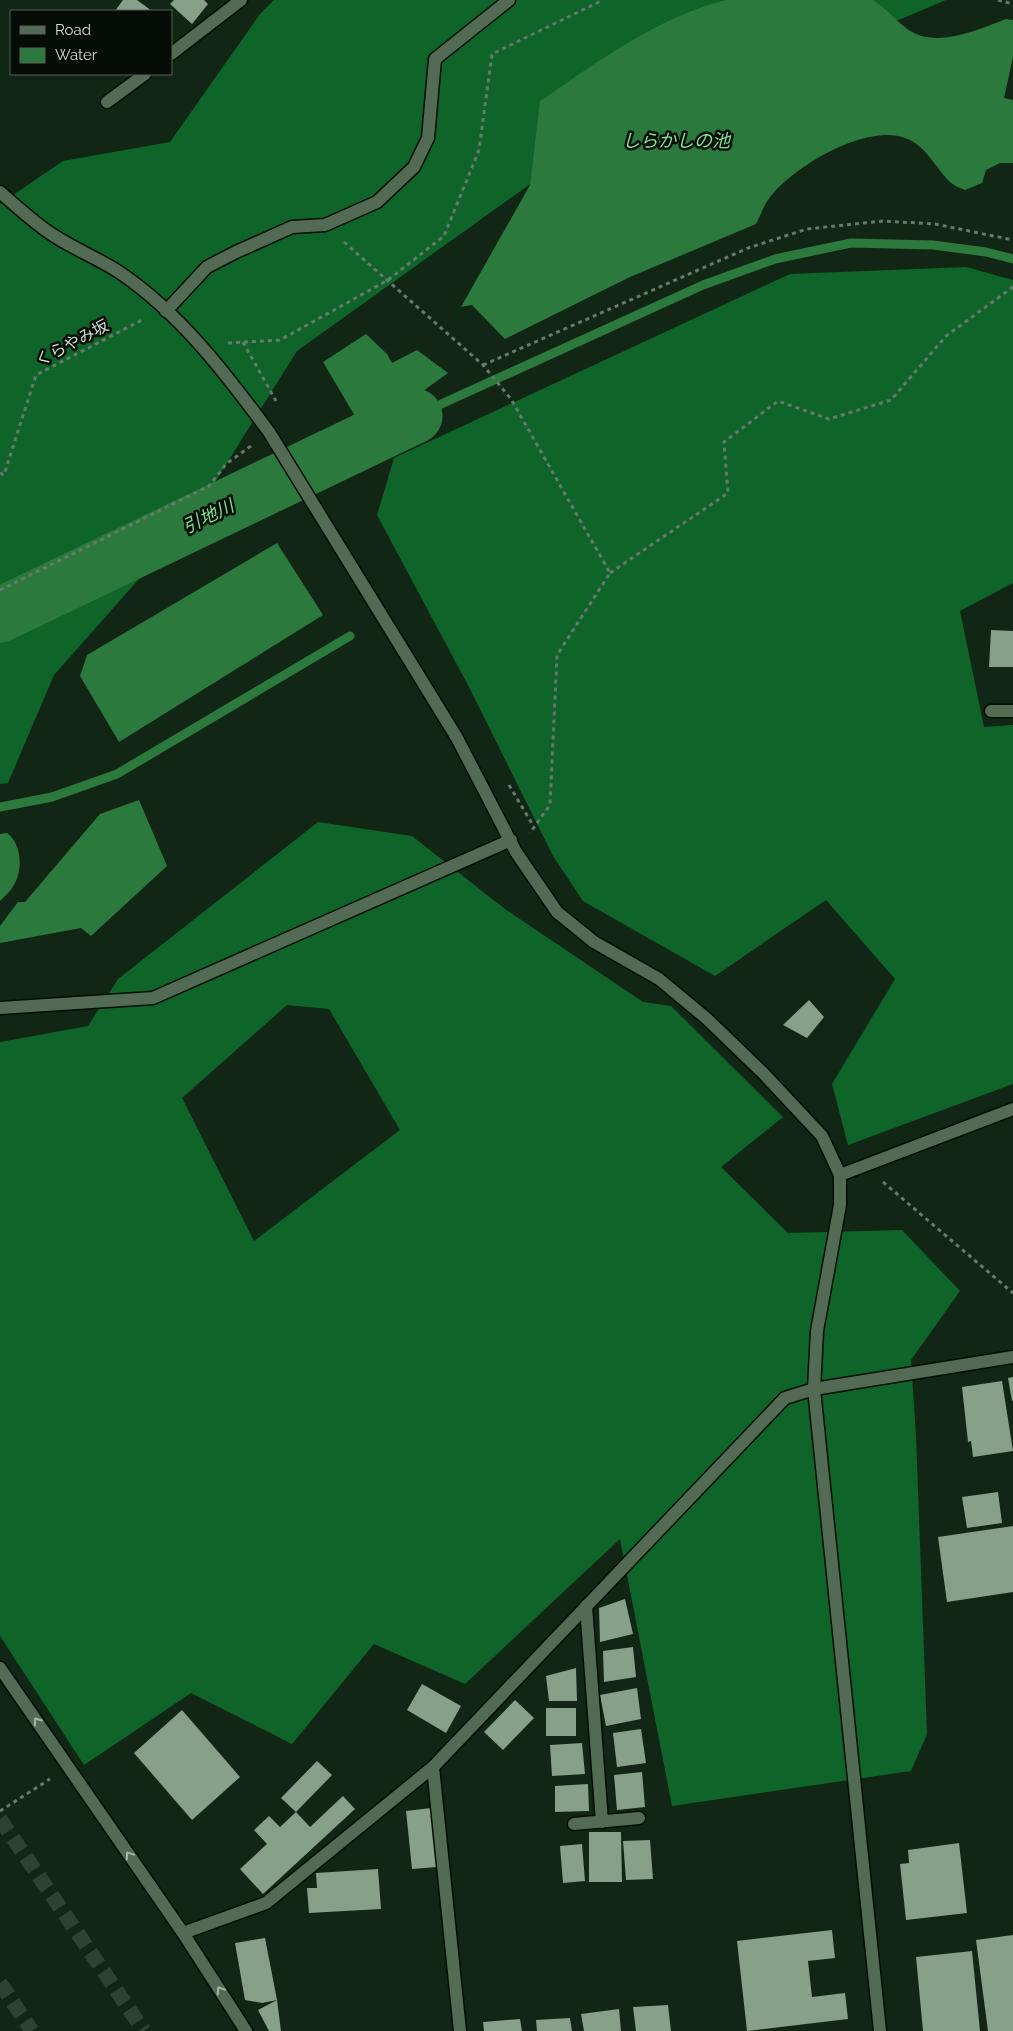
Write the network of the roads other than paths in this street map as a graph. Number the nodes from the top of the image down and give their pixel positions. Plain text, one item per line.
1 (241, 0) edge
2 (509, 0) edge
3 (172, 53) edge
4 (144, 75) edge
5 (108, 102) dead end
6 (0, 192) edge
7 (166, 311) junction
8 (991, 711) dead end
9 (1013, 711) edge
10 (511, 840) junction
11 (0, 1008) edge
12 (1013, 1109) edge
13 (840, 1175) junction
14 (1013, 1357) edge
15 (814, 1389) junction
16 (586, 1606) junction
17 (0, 1668) edge
18 (433, 1767) junction
19 (639, 1818) dead end
20 (602, 1822) junction
21 (574, 1824) dead end
22 (183, 1933) junction
23 (246, 2031) edge
24 (460, 2031) edge
25 (880, 2031) edge

1 - 3 street
2 - 7 street
4 - 5 street
6 - 7 street
7 - 10 street
8 - 9 street
10 - 11 street
10 - 13 street
12 - 13 street
13 - 15 street
14 - 15 street
15 - 16 street
15 - 25 street
16 - 18 street
16 - 20 street
22 -> 17 street
18 - 22 street
18 - 24 street
19 - 20 street
20 - 21 street
23 -> 22 street

